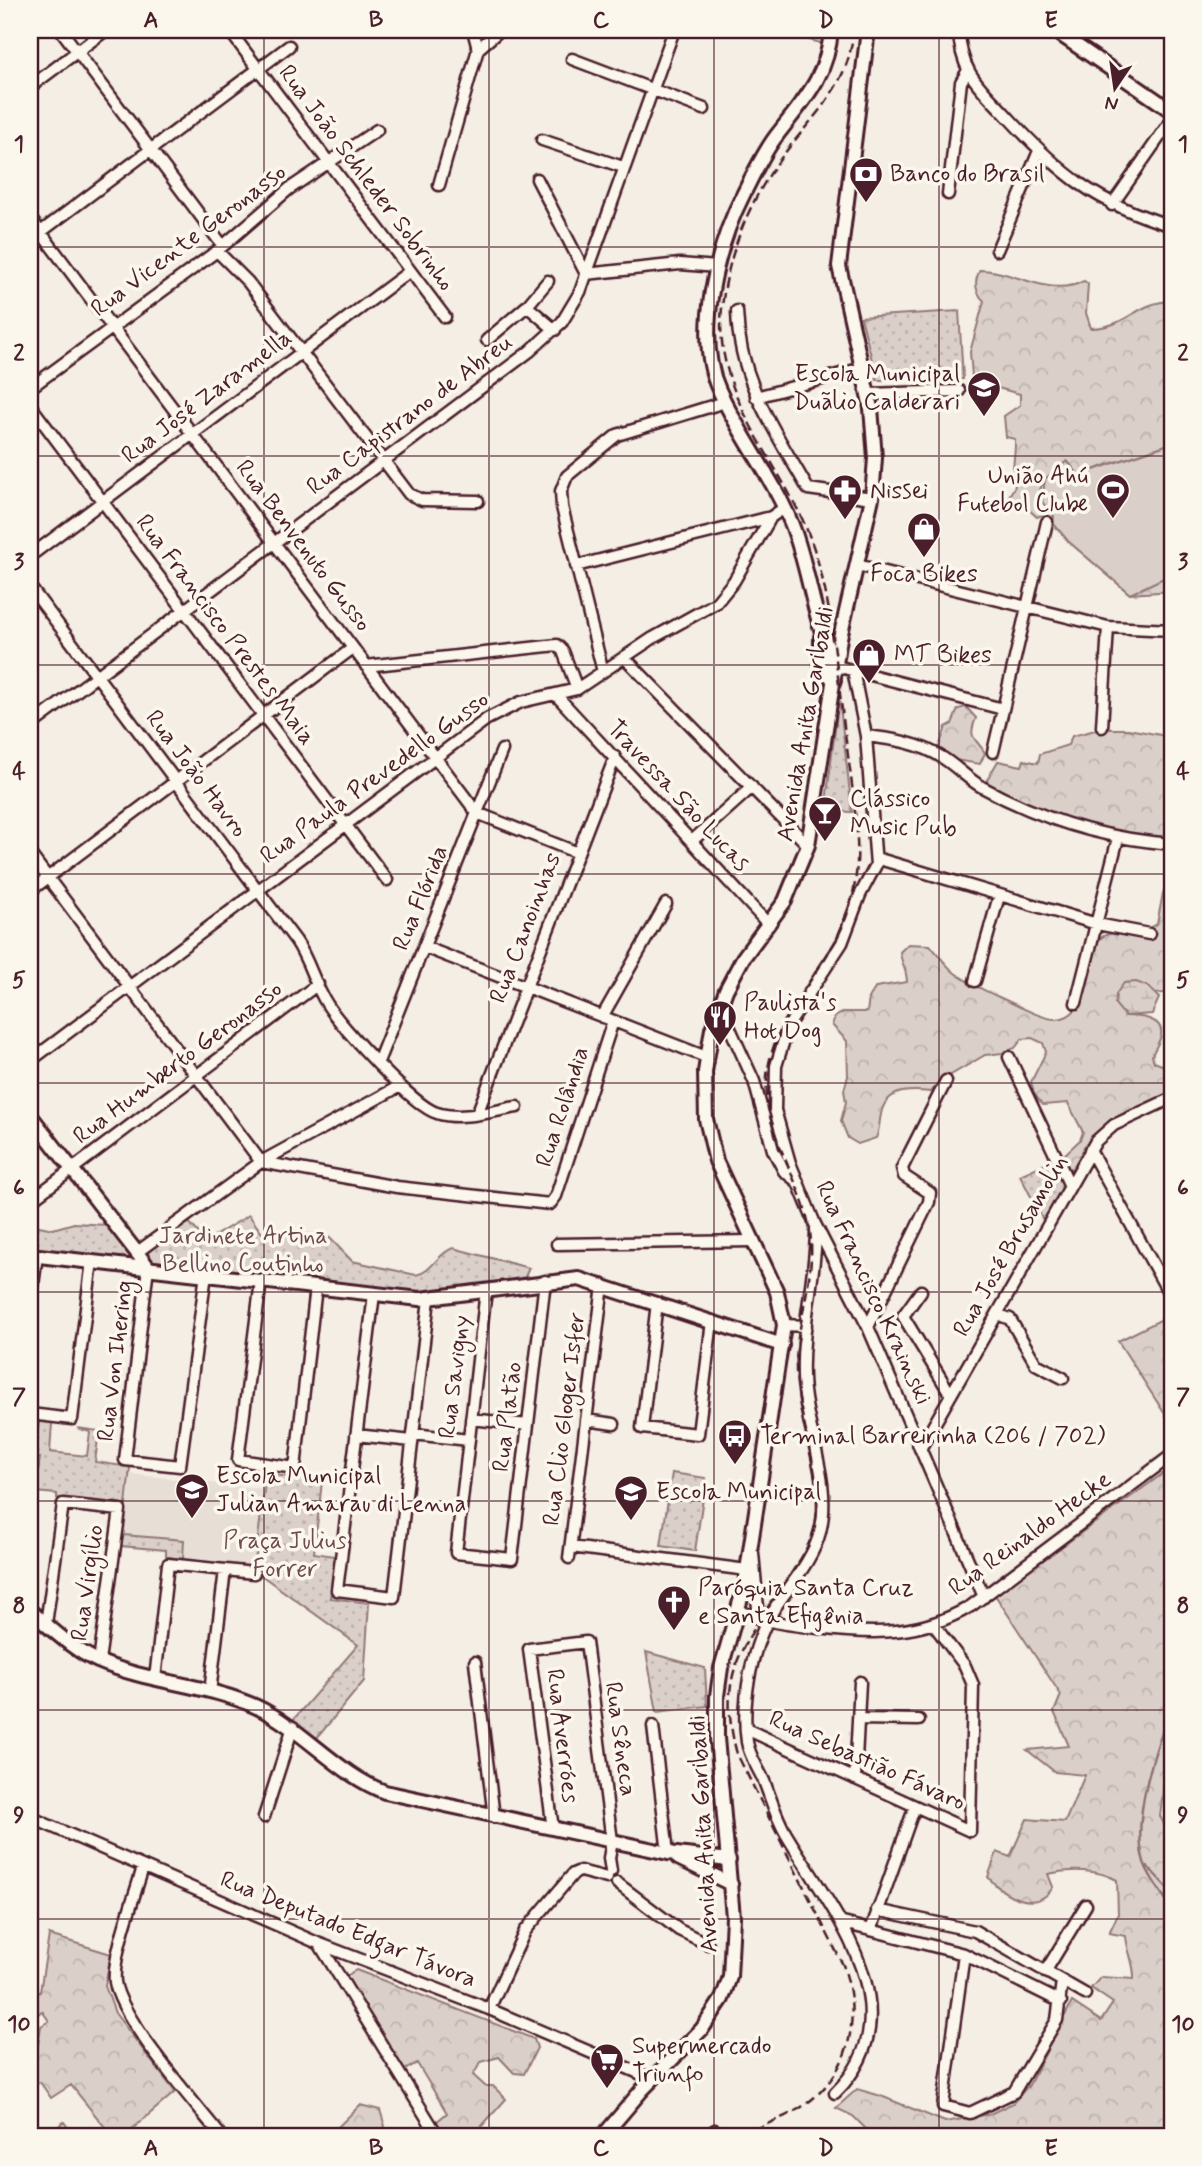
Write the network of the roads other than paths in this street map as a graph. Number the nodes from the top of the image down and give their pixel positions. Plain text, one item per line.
1 (61, 30) edge
2 (106, 30) edge
3 (229, 30) edge
4 (473, 30) edge
5 (500, 30) edge
6 (674, 30) edge
7 (831, 30) edge
8 (838, 30) edge
9 (868, 30) edge
10 (959, 30) edge
11 (1054, 30) edge
12 (289, 46) dead end
13 (478, 50) junction
14 (77, 51) junction
15 (572, 59) dead end
16 (258, 68) junction
17 (967, 72) junction
18 (30, 87) edge
19 (651, 89) junction
20 (704, 109) dead end
21 (1172, 111) edge
22 (1172, 120) edge
23 (377, 130) dead end
24 (542, 139) dead end
25 (151, 149) junction
26 (1039, 151) junction
27 (762, 161) junction
28 (329, 163) junction
29 (623, 167) junction
30 (537, 179) dead end
31 (439, 185) dead end
32 (948, 194) dead end
33 (1112, 205) junction
34 (30, 218) edge
35 (1172, 226) edge
36 (40, 232) junction
37 (30, 240) edge
38 (220, 249) junction
39 (996, 250) dead end
40 (718, 267) junction
41 (410, 271) junction
42 (586, 274) junction
43 (548, 282) dead end
44 (527, 306) junction
45 (737, 311) dead end
46 (444, 317) dead end
47 (111, 327) junction
48 (555, 330) junction
49 (487, 340) dead end
50 (301, 352) junction
51 (863, 369) junction
52 (30, 388) edge
53 (960, 391) dead end
54 (869, 394) junction
55 (756, 397) junction
56 (725, 402) junction
57 (30, 405) edge
58 (192, 434) junction
59 (384, 461) junction
60 (872, 498) junction
61 (478, 500) dead end
62 (103, 502) junction
63 (784, 508) junction
64 (771, 517) junction
65 (1048, 522) dead end
66 (274, 543) junction
67 (30, 556) edge
68 (857, 565) junction
69 (576, 566) junction
70 (30, 587) edge
71 (1027, 607) junction
72 (184, 610) junction
73 (1108, 626) junction
74 (1172, 630) edge
75 (840, 638) junction
76 (822, 639) junction
77 (353, 648) junction
78 (624, 657) junction
79 (366, 666) junction
80 (836, 666) junction
81 (853, 670) junction
82 (603, 673) junction
83 (97, 676) junction
84 (834, 681) junction
85 (577, 689) junction
86 (556, 695) junction
87 (1003, 709) junction
88 (263, 716) junction
89 (30, 726) edge
90 (1102, 727) dead end
91 (866, 736) junction
92 (502, 750) dead end
93 (993, 752) dead end
94 (615, 757) junction
95 (435, 758) junction
96 (176, 781) junction
97 (752, 788) junction
98 (477, 813) junction
99 (345, 825) junction
100 (1118, 838) junction
101 (692, 841) junction
102 (1172, 844) edge
103 (808, 845) junction
104 (578, 853) junction
105 (30, 854) edge
106 (876, 858) junction
107 (47, 877) junction
108 (387, 880) dead end
109 (30, 891) edge
110 (258, 891) junction
111 (999, 896) junction
112 (666, 905) dead end
113 (1097, 924) junction
114 (769, 925) junction
115 (1149, 933) dead end
116 (424, 947) junction
117 (975, 981) dead end
118 (317, 984) junction
119 (130, 987) junction
120 (526, 987) junction
121 (1076, 1003) dead end
122 (716, 1016) junction
123 (602, 1017) junction
124 (613, 1021) junction
125 (706, 1057) junction
126 (1009, 1057) dead end
127 (30, 1061) edge
128 (378, 1062) junction
129 (196, 1075) junction
130 (946, 1082) dead end
131 (400, 1086) junction
132 (1172, 1098) edge
133 (517, 1107) dead end
134 (477, 1114) junction
135 (30, 1115) edge
136 (1090, 1150) junction
137 (261, 1161) junction
138 (72, 1169) junction
139 (798, 1182) junction
140 (1070, 1186) junction
141 (30, 1201) edge
142 (815, 1224) junction
143 (752, 1241) junction
144 (557, 1244) dead end
145 (136, 1253) junction
146 (33, 1255) edge
147 (92, 1261) junction
148 (148, 1267) junction
149 (206, 1274) junction
150 (261, 1281) junction
151 (545, 1281) junction
152 (603, 1285) junction
153 (316, 1287) junction
154 (486, 1290) junction
155 (921, 1291) dead end
156 (374, 1294) junction
157 (1171, 1297) edge
158 (429, 1299) junction
159 (657, 1303) junction
160 (30, 1308) edge
161 (997, 1314) junction
162 (712, 1321) junction
163 (784, 1325) junction
164 (806, 1326) junction
165 (868, 1327) junction
166 (782, 1345) junction
167 (1063, 1378) dead end
168 (951, 1395) junction
169 (30, 1414) edge
170 (471, 1419) junction
171 (586, 1420) junction
172 (614, 1424) dead end
173 (528, 1425) junction
174 (356, 1435) junction
175 (413, 1438) junction
176 (469, 1440) junction
177 (920, 1449) junction
178 (1172, 1455) edge
179 (752, 1540) junction
180 (570, 1546) junction
181 (456, 1553) joint
182 (569, 1558) dead end
183 (225, 1570) junction
184 (747, 1570) junction
185 (254, 1573) dead end
186 (984, 1597) junction
187 (30, 1611) edge
188 (739, 1611) junction
189 (763, 1620) junction
190 (46, 1624) junction
191 (934, 1625) junction
192 (586, 1642) joint
193 (99, 1661) junction
194 (475, 1662) dead end
195 (155, 1679) junction
196 (860, 1682) dead end
197 (209, 1692) junction
198 (858, 1719) junction
199 (919, 1720) dead end
200 (653, 1726) dead end
201 (293, 1727) junction
202 (746, 1729) junction
203 (855, 1779) junction
204 (915, 1806) junction
205 (30, 1817) edge
206 (264, 1817) dead end
207 (494, 1817) junction
208 (553, 1829) junction
209 (612, 1841) junction
210 (668, 1853) junction
211 (729, 1860) junction
212 (143, 1867) junction
213 (609, 1875) junction
214 (731, 1884) junction
215 (1086, 1905) dead end
216 (877, 1910) junction
217 (843, 1923) junction
218 (871, 1930) junction
219 (320, 1944) junction
220 (708, 1944) dead end
221 (964, 1954) junction
222 (1045, 1972) junction
223 (1062, 1981) junction
224 (1085, 1994) dead end
225 (1061, 2002) junction
226 (488, 2009) junction
227 (653, 2079) junction
228 (835, 2092) dead end
229 (30, 2127) edge
230 (35, 2136) edge
231 (221, 2136) edge
232 (438, 2136) edge
233 (603, 2136) edge

1 - 14 street
2 - 14 street
3 - 16 street, Rua João Schleder Sobrinho
4 - 13 street
5 - 13 street
6 - 19 street, Rua Capistrano de Abreu
7 - 27 main road
8 - 27 main road
9 - 51 main road, Avenida Anita Garibaldi
10 - 17 street
11 - 21 main road
12 - 16 street
13 - 31 street
14 - 18 street
14 - 25 street
15 - 19 street
16 - 25 street
16 - 28 street, Rua João Schleder Sobrinho
17 - 26 street
17 - 32 street
19 - 20 street
19 - 29 street, Rua Capistrano de Abreu
22 - 33 street
23 - 28 street, Rua Vicente Geronasso
24 - 29 street
25 - 36 street
25 - 38 street
26 - 33 street
26 - 39 street
27 - 40 main road
28 - 38 street, Rua Vicente Geronasso
28 - 41 street, Rua João Schleder Sobrinho
29 - 42 street, Rua Capistrano de Abreu
30 - 42 street
33 - 35 street
34 - 36 street, Rua Benvenuto Gusso
36 - 37 street
36 - 47 street, Rua Benvenuto Gusso
38 - 47 street, Rua Vicente Geronasso
38 - 50 street
40 - 42 street
40 - 56 main road
41 - 46 street, Rua João Schleder Sobrinho
41 - 50 street, Rua José Zaramella
42 - 48 street, Rua Capistrano de Abreu
43 - 44 street
44 - 48 street
44 - 49 street
45 - 55 street
47 - 52 street, Rua Vicente Geronasso
47 - 58 street, Rua Benvenuto Gusso
48 - 59 street, Rua Capistrano de Abreu
50 - 58 street, Rua José Zaramella
50 - 59 street
51 - 54 main road, Avenida Anita Garibaldi
51 - 55 street
53 - 54 street
54 - 60 main road, Avenida Anita Garibaldi
55 - 60 street
56 - 63 main road
56 - 69 street
57 - 62 street, Rua Francisco Prestes Maia
58 - 62 street, Rua José Zaramella
58 - 66 street, Rua Benvenuto Gusso
59 - 61 street
59 - 66 street, Rua Capistrano de Abreu
60 - 68 main road, Avenida Anita Garibaldi
62 - 67 street, Rua José Zaramella
62 - 72 street, Rua Francisco Prestes Maia
63 - 64 street
63 - 76 main road
64 - 69 street
64 - 78 street, Rua Paula Prevedello Gusso
65 - 71 street
66 - 72 street, Rua Capistrano de Abreu
66 - 77 street, Rua Benvenuto Gusso
68 - 71 street
68 - 75 main road, Avenida Anita Garibaldi
69 - 82 street
70 - 83 street, Rua João Havro
71 - 73 street
71 - 87 street
72 - 83 street, Rua Capistrano de Abreu
72 - 88 street, Rua Francisco Prestes Maia
73 - 74 street
73 - 90 street
75 - 76 main road
75 - 80 main road, Avenida Anita Garibaldi
76 - 80 main road
76 - 84 main road
77 - 79 street, Rua Benvenuto Gusso
77 - 88 street
78 - 82 street, Rua Paula Prevedello Gusso
78 - 97 street
79 - 85 street
79 - 95 street, Rua Benvenuto Gusso
80 - 81 street
80 - 84 main road, Avenida Anita Garibaldi
81 - 87 street
81 - 91 street
82 - 85 street, Rua Paula Prevedello Gusso
83 - 89 street, Rua Capistrano de Abreu
83 - 96 street, Rua João Havro
84 - 103 main road, Avenida Anita Garibaldi
85 - 86 street, Rua Paula Prevedello Gusso
86 - 94 street, Travessa São Lucas
86 - 95 street, Rua Paula Prevedello Gusso
87 - 93 street
88 - 96 street
88 - 99 street, Rua Francisco Prestes Maia
91 - 100 street
91 - 106 street
92 - 98 street, Rua Flórida
94 - 101 street, Travessa São Lucas
94 - 104 street, Rua Canoinhas
95 - 98 street, Rua Benvenuto Gusso
95 - 99 street, Rua Paula Prevedello Gusso
96 - 107 street
96 - 110 street, Rua João Havro
97 - 101 street
97 - 103 street
98 - 104 street
98 - 116 street, Rua Flórida
99 - 108 street, Rua Francisco Prestes Maia
99 - 110 street, Rua Paula Prevedello Gusso
100 - 102 street
100 - 113 street
101 - 114 street, Travessa São Lucas
103 - 114 main road, Avenida Anita Garibaldi
104 - 120 street, Rua Canoinhas
105 - 107 street
106 - 111 street
106 - 139 street
107 - 109 street
107 - 119 street
110 - 118 street, Rua João Havro
110 - 119 street, Rua Paula Prevedello Gusso
111 - 113 street
111 - 117 street
112 - 123 street, Rua Rolândia
113 - 115 street
113 - 121 street
114 - 122 main road, Avenida Anita Garibaldi
116 - 120 street
116 - 128 street, Rua Flórida
118 - 128 street, Rua João Havro
118 - 129 street, Rua Humberto Geronasso
119 - 127 street, Rua Paula Prevedello Gusso
119 - 129 street
120 - 123 street
120 - 134 street, Rua Canoinhas
122 - 125 main road, Avenida Anita Garibaldi
122 - 139 street, Rua Francisco Krainski
123 - 124 street
124 - 125 street
124 - 137 street, Rua Rolândia
125 - 143 main road, Avenida Anita Garibaldi
126 - 140 street
128 - 131 street, Rua João Havro
129 - 137 street
129 - 138 street, Rua Humberto Geronasso
130 - 165 street
131 - 134 street, Rua João Havro
131 - 137 street
132 - 136 street, Rua José Brusamolin
133 - 134 street, Rua João Havro
135 - 138 main road
136 - 140 street, Rua José Brusamolin
136 - 157 street
137 - 145 street
138 - 141 street, Rua Humberto Geronasso
138 - 145 main road
139 - 142 street, Rua Francisco Krainski
140 - 161 street, Rua José Brusamolin
142 - 164 street
142 - 165 street, Rua Francisco Krainski
143 - 144 street
143 - 163 main road, Avenida Anita Garibaldi
145 - 148 main road
146 - 147 main road
146 - 160 street
147 - 148 main road
147 - 169 street
148 - 149 main road
148 - 149 street, Rua Von Ihering
149 - 150 main road
150 - 153 main road
150 - 153 street
151 - 152 main road
151 - 154 main road
151 - 173 street, Rua Platão
152 - 159 main road
152 - 171 street, Rua Clio Gloger Isfer
153 - 156 main road
154 - 158 main road
154 - 170 street, Rua Savigny
155 - 168 street
156 - 158 main road
156 - 174 street
158 - 175 street
159 - 162 main road
159 - 162 street
161 - 167 street
161 - 168 street, Rua José Brusamolin
162 - 166 main road
163 - 164 street
163 - 166 main road, Avenida Anita Garibaldi
164 - 189 street
165 - 177 street, Rua Francisco Krainski
166 - 179 main road, Avenida Anita Garibaldi
168 - 177 street, Rua José Brusamolin
170 - 173 street
170 - 176 street, Rua Savigny
171 - 172 street
171 - 180 street, Rua Clio Gloger Isfer
173 - 181 street, Rua Platão
174 - 175 street
174 - 175 street
175 - 176 street
176 - 181 street, Rua Savigny
177 - 186 street, Rua Francisco Krainski
178 - 186 street, Rua Reinaldo Hecke
179 - 184 main road, Avenida Anita Garibaldi
179 - 189 street
180 - 182 street, Rua Clio Gloger Isfer
180 - 184 street
183 - 185 street
183 - 195 street
183 - 197 street
184 - 188 main road, Avenida Anita Garibaldi
186 - 191 street, Rua Reinaldo Hecke
187 - 190 main road
188 - 189 street, Rua Reinaldo Hecke
188 - 211 main road, Avenida Anita Garibaldi
189 - 191 street, Rua Reinaldo Hecke
189 - 202 street
190 - 193 main road
190 - 193 street, Rua Virgílio
191 - 204 street, Rua Sebastião Fávaro
192 - 208 street, Rua Averróes
192 - 209 street, Rua Sêneca
193 - 195 main road
194 - 207 street
195 - 197 main road
196 - 198 street
197 - 201 main road
198 - 199 street
198 - 203 street
200 - 210 street
201 - 206 street
201 - 207 main road
202 - 203 street, Rua Sebastião Fávaro
202 - 217 street
203 - 204 street, Rua Sebastião Fávaro
204 - 216 street
205 - 212 street, Rua Deputado Edgar Távora
207 - 208 main road
208 - 209 main road
209 - 210 main road
209 - 213 street, Rua Sêneca
210 - 211 main road
210 - 214 main road
211 - 214 main road, Avenida Anita Garibaldi
212 - 219 street, Rua Deputado Edgar Távora
212 - 231 street
213 - 220 street
213 - 226 street
214 - 227 main road, Avenida Anita Garibaldi
215 - 222 street
216 - 218 street
216 - 222 street
217 - 218 street
217 - 228 street
218 - 221 street
219 - 226 street, Rua Deputado Edgar Távora
219 - 232 street
221 - 225 street
221 - 225 street
222 - 223 street
223 - 224 street
223 - 225 street
226 - 227 street, Rua Deputado Edgar Távora
227 - 233 main road, Avenida Anita Garibaldi
229 - 230 street

